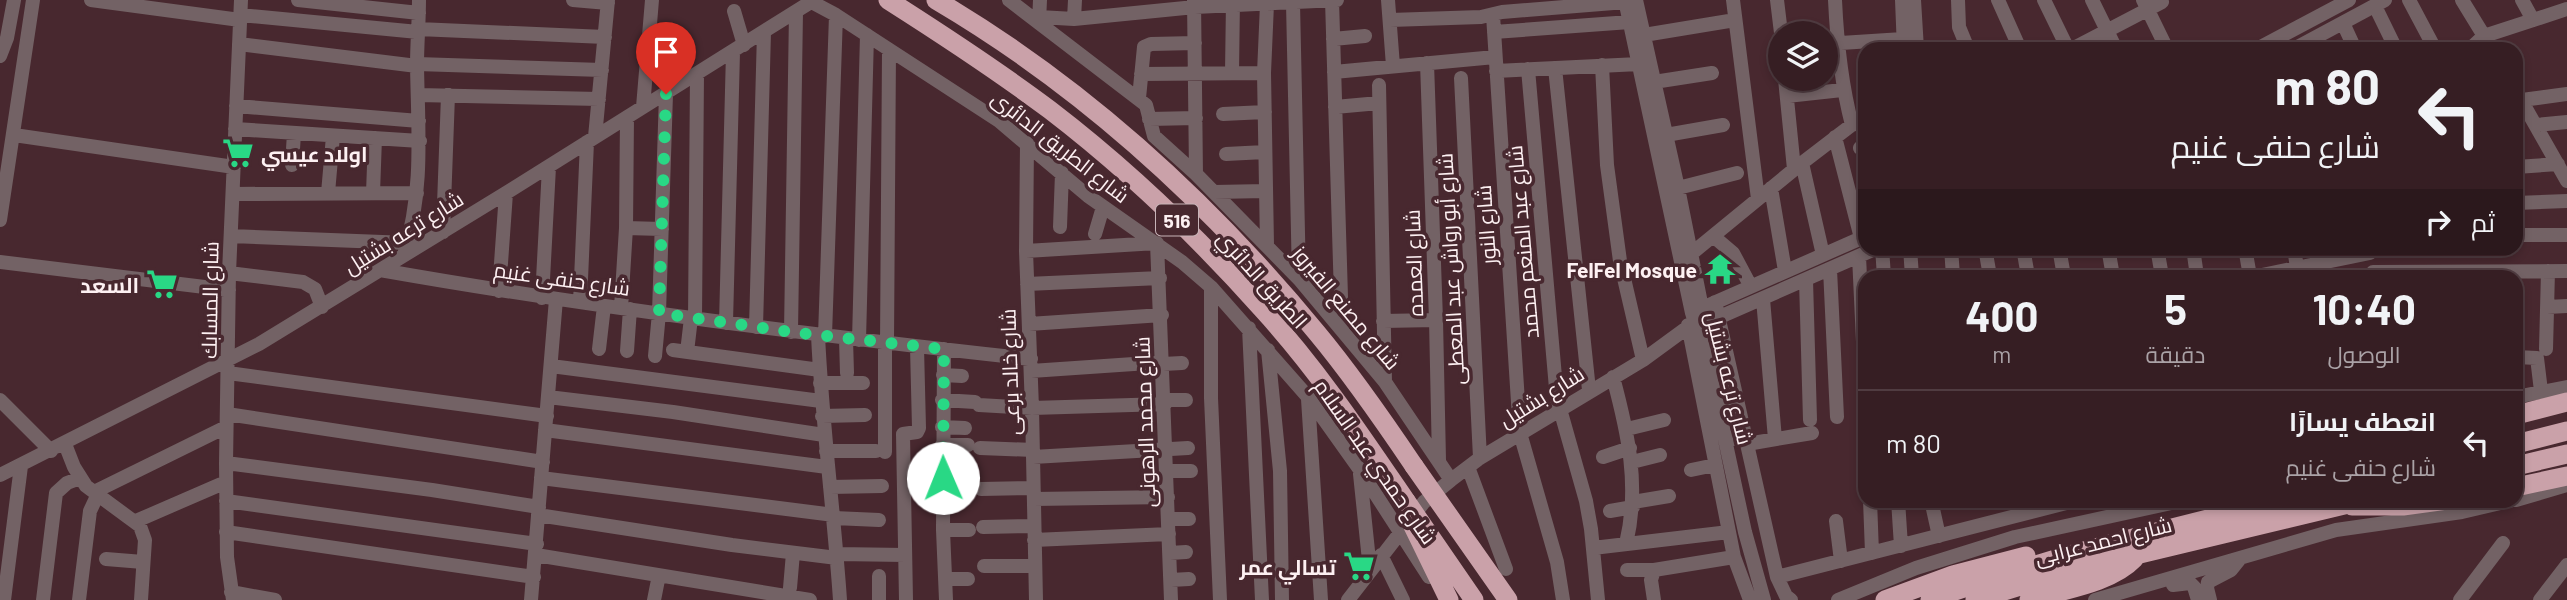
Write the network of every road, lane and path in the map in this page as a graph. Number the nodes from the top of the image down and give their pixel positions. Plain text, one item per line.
1 (14, 0) edge
2 (33, 0) edge
3 (91, 0) edge
4 (241, 0) edge
5 (298, 0) edge
6 (573, 0) edge
7 (652, 0) edge
8 (888, 0) edge
9 (936, 0) edge
10 (1009, 0) edge
11 (1040, 0) edge
12 (1075, 0) edge
13 (1334, 0) edge
14 (1388, 0) edge
15 (1733, 0) edge
16 (1777, 0) edge
17 (1835, 0) edge
18 (1902, 0) edge
19 (1914, 0) edge
20 (1958, 0) edge
21 (1998, 0) edge
22 (2044, 0) edge
23 (2092, 0) edge
24 (2349, 0) edge
25 (2409, 0) edge
26 (2462, 0) edge
27 (2522, 0) edge
28 (608, 1) edge
29 (811, 1) edge
30 (1303, 1) edge
31 (1629, 1) edge
32 (1271, 2) edge
33 (2162, 2) dead end
34 (1195, 3) edge
35 (1233, 3) edge
36 (2380, 3) edge
37 (1153, 5) edge
38 (2146, 5) edge
39 (419, 7) edge
40 (1124, 7) edge
41 (2567, 9) edge
42 (734, 11) dead end
43 (796, 12) junction
44 (836, 15) junction
45 (1493, 15) junction
46 (240, 18) junction
47 (1039, 19) junction
48 (1074, 19) junction
49 (1390, 20) junction
50 (1735, 20) junction
51 (2533, 20) junction
52 (1780, 21) edge
53 (1833, 21) edge
54 (1630, 22) junction
55 (2343, 23) junction
56 (418, 30) junction
57 (2107, 30) junction
58 (764, 32) junction
59 (1494, 32) junction
60 (867, 35) junction
61 (1644, 35) junction
62 (1365, 36) dead end
63 (605, 37) junction
64 (1333, 39) junction
65 (1904, 42) edge
66 (1917, 42) edge
67 (1965, 42) edge
68 (2017, 42) edge
69 (2066, 42) edge
70 (2084, 42) edge
71 (2113, 42) edge
72 (2164, 42) edge
73 (2270, 42) edge
74 (2307, 42) edge
75 (2352, 42) edge
76 (2394, 42) edge
77 (2431, 42) edge
78 (2488, 42) edge
79 (1195, 43) junction
80 (239, 44) junction
81 (1838, 44) edge
82 (1858, 44) edge
83 (739, 48) junction
84 (889, 50) junction
85 (0, 56) edge
86 (1427, 63) junction
87 (1495, 64) junction
88 (1639, 64) junction
89 (417, 65) junction
90 (1602, 65) junction
91 (1393, 66) junction
92 (1555, 68) junction
93 (1528, 69) junction
94 (601, 71) junction
95 (1334, 72) junction
96 (1264, 73) junction
97 (1712, 73) dead end
98 (1838, 73) edge
99 (697, 74) junction
100 (1141, 74) junction
101 (1195, 74) junction
102 (1232, 74) junction
103 (1461, 78) dead end
104 (1654, 82) junction
105 (1378, 85) dead end
106 (1842, 90) junction
107 (1786, 91) edge
108 (418, 94) junction
109 (666, 94) junction
110 (2567, 94) edge
111 (448, 95) junction
112 (1787, 96) junction
113 (1139, 98) junction
114 (599, 99) junction
115 (2523, 101) edge
116 (1379, 103) junction
117 (2523, 106) edge
118 (236, 107) junction
119 (643, 107) junction
120 (1335, 107) junction
121 (1265, 112) junction
122 (1223, 114) dead end
123 (627, 117) junction
124 (1196, 118) junction
125 (1149, 119) junction
126 (1858, 120) edge
127 (419, 121) junction
128 (2567, 122) edge
129 (1723, 125) dead end
130 (1852, 125) junction
131 (2536, 125) junction
132 (235, 129) junction
133 (294, 133) junction
134 (14, 135) junction
135 (1666, 135) junction
136 (333, 136) junction
137 (375, 138) junction
138 (1835, 138) junction
139 (591, 140) junction
140 (420, 141) junction
141 (1027, 143) junction
142 (1265, 152) junction
143 (1226, 154) dead end
144 (2560, 161) edge
145 (292, 165) dead end
146 (1798, 166) junction
147 (2523, 166) edge
148 (234, 167) junction
149 (549, 167) junction
150 (1062, 173) junction
151 (1737, 173) dead end
152 (1196, 174) junction
153 (2567, 181) edge
154 (1678, 188) junction
155 (1771, 188) junction
156 (1266, 191) junction
157 (1214, 192) junction
158 (373, 193) junction
159 (417, 193) junction
160 (506, 193) junction
161 (233, 194) junction
162 (328, 194) junction
163 (1758, 199) junction
164 (2567, 201) edge
165 (2523, 203) edge
166 (1103, 207) junction
167 (1858, 219) edge
168 (0, 220) edge
169 (1060, 227) dead end
170 (625, 228) junction
171 (662, 229) junction
172 (443, 232) junction
173 (1095, 234) dead end
174 (2523, 235) edge
175 (2567, 235) edge
176 (232, 236) junction
177 (1713, 236) junction
178 (1858, 239) edge
179 (1157, 243) junction
180 (1267, 245) junction
181 (406, 249) junction
182 (1026, 251) junction
183 (1691, 254) junction
184 (1823, 255) junction
185 (1859, 256) joint
186 (2295, 256) edge
187 (2348, 256) edge
188 (0, 262) edge
189 (2297, 268) junction
190 (1830, 269) junction
191 (380, 270) junction
192 (1860, 270) edge
193 (2287, 270) edge
194 (1785, 271) junction
195 (2548, 271) junction
196 (2567, 271) edge
197 (2523, 272) edge
198 (229, 273) junction
199 (1160, 278) junction
200 (1299, 279) junction
201 (1806, 280) junction
202 (1027, 284) junction
203 (1750, 285) junction
204 (1211, 287) junction
205 (229, 290) junction
206 (499, 291) junction
207 (549, 299) junction
208 (1763, 299) junction
209 (580, 302) junction
210 (604, 306) junction
211 (2567, 306) edge
212 (322, 307) junction
213 (2547, 307) junction
214 (626, 309) junction
215 (659, 313) junction
216 (1161, 315) junction
217 (693, 318) junction
218 (1699, 319) junction
219 (1436, 320) junction
220 (1383, 321) junction
221 (726, 323) junction
222 (1029, 324) junction
223 (756, 327) junction
224 (1249, 328) junction
225 (1342, 330) junction
226 (791, 332) junction
227 (821, 336) junction
228 (852, 340) junction
229 (886, 344) junction
230 (917, 347) junction
231 (599, 349) dead end
232 (944, 349) junction
233 (2546, 349) dead end
234 (627, 351) dead end
235 (1268, 351) junction
236 (655, 356) dead end
237 (2523, 357) edge
238 (1643, 360) junction
239 (1163, 363) junction
240 (1182, 363) dead end
241 (1031, 365) junction
242 (551, 366) junction
243 (229, 367) junction
244 (847, 373) dead end
245 (943, 375) junction
246 (820, 376) junction
247 (962, 376) dead end
248 (1613, 377) junction
249 (1385, 382) junction
250 (863, 383) dead end
251 (2567, 387) edge
252 (1589, 390) junction
253 (2541, 391) junction
254 (2523, 395) edge
255 (548, 397) junction
256 (1308, 397) junction
257 (0, 400) edge
258 (942, 400) junction
259 (1186, 400) dead end
260 (1165, 402) junction
261 (2567, 402) edge
262 (822, 408) junction
263 (1032, 408) junction
264 (1559, 410) junction
265 (2523, 413) edge
266 (865, 415) dead end
267 (1837, 417) dead end
268 (1664, 420) dead end
269 (226, 421) junction
270 (546, 423) junction
271 (942, 427) junction
272 (965, 428) dead end
273 (1627, 429) junction
274 (2567, 432) edge
275 (1520, 433) junction
276 (824, 435) junction
277 (1774, 439) junction
278 (2523, 442) edge
279 (1748, 444) junction
280 (942, 445) junction
281 (58, 448) junction
282 (1188, 448) dead end
283 (1166, 449) junction
284 (826, 451) junction
285 (1033, 454) junction
286 (2567, 454) edge
287 (1631, 455) junction
288 (1660, 455) dead end
289 (1603, 457) dead end
290 (1439, 461) junction
291 (543, 462) junction
292 (1474, 462) junction
293 (226, 463) junction
294 (2523, 464) edge
295 (1715, 465) junction
296 (21, 466) junction
297 (827, 467) junction
298 (1360, 470) junction
299 (1691, 470) dead end
300 (1167, 471) junction
301 (1191, 471) dead end
302 (0, 475) edge
303 (2567, 476) edge
304 (79, 478) junction
305 (541, 478) junction
306 (943, 478) junction
307 (967, 478) dead end
308 (1451, 480) junction
309 (226, 482) junction
310 (2523, 485) edge
311 (2567, 485) edge
312 (882, 486) dead end
313 (830, 487) junction
314 (981, 489) dead end
315 (96, 493) junction
316 (1033, 493) junction
317 (1670, 496) dead end
318 (1168, 497) junction
319 (2523, 498) edge
320 (226, 500) junction
321 (1415, 502) junction
322 (1633, 504) junction
323 (1870, 508) edge
324 (1898, 508) edge
325 (1933, 508) edge
326 (2047, 508) edge
327 (2148, 508) edge
328 (2251, 508) edge
329 (2333, 508) edge
330 (2480, 508) edge
331 (538, 511) junction
332 (1610, 511) dead end
333 (834, 517) junction
334 (1189, 519) dead end
335 (136, 520) junction
336 (879, 520) dead end
337 (1836, 521) dead end
338 (1169, 527) junction
339 (943, 530) junction
340 (1400, 531) junction
341 (226, 532) junction
342 (1729, 532) junction
343 (1034, 533) junction
344 (1939, 536) junction
345 (2503, 543) dead end
346 (1626, 544) junction
347 (1900, 546) junction
348 (1593, 548) junction
349 (536, 549) junction
350 (2080, 550) junction
351 (1186, 552) dead end
352 (793, 553) junction
353 (1170, 553) junction
354 (1872, 553) junction
355 (2138, 554) junction
356 (905, 555) junction
357 (1381, 555) junction
358 (837, 556) junction
359 (1734, 557) junction
360 (2241, 558) junction
361 (106, 559) dead end
362 (1841, 561) junction
363 (144, 562) junction
364 (2567, 565) edge
365 (984, 566) dead end
366 (1035, 566) junction
367 (1506, 569) dead end
368 (1370, 570) junction
369 (1627, 570) dead end
370 (1654, 570) junction
371 (659, 575) junction
372 (879, 576) dead end
373 (534, 577) junction
374 (1777, 578) junction
375 (945, 579) junction
376 (968, 579) dead end
377 (1189, 579) dead end
378 (1171, 580) junction
379 (790, 588) dead end
380 (2131, 590) junction
381 (232, 596) edge
382 (1352, 597) edge
383 (4, 600) edge
384 (43, 600) edge
385 (79, 600) edge
386 (141, 600) edge
387 (275, 600) edge
388 (531, 600) edge
389 (654, 600) edge
390 (810, 600) edge
391 (845, 600) edge
392 (879, 600) edge
393 (906, 600) edge
394 (946, 600) edge
395 (1035, 600) edge
396 (1171, 600) edge
397 (1220, 600) edge
398 (1262, 600) edge
399 (1282, 600) edge
400 (1321, 600) edge
401 (1403, 600) edge
402 (1443, 600) edge
403 (1449, 600) edge
404 (1474, 600) edge
405 (1508, 600) edge
406 (1563, 600) edge
407 (1598, 600) edge
408 (1654, 600) edge
409 (1750, 600) edge
410 (1764, 600) edge
411 (1773, 600) edge
412 (1791, 600) edge
413 (1838, 600) edge
414 (1885, 600) edge
415 (1930, 600) edge
416 (1975, 600) edge
417 (2029, 600) edge
418 (2095, 600) edge
419 (2199, 600) edge
420 (2210, 600) edge
421 (2459, 600) edge
422 (2540, 600) edge

1 - 85 street
2 - 134 street
3 - 46 street
4 - 46 street, شارع المسابك
5 - 39 street
6 - 28 street
7 - 119 street
8 - 321 highway, الطريق الدائري / 516
9 - 405 highway, الطريق الدائري / 516, bridge
10 - 47 street
11 - 47 street
12 - 48 street
13 - 30 street
13 - 64 street
14 - 49 street
15 - 50 street
16 - 52 street
17 - 53 street
18 - 65 street
19 - 66 street
20 - 67 street
21 - 68 street
22 - 69 street
23 - 57 street
24 - 73 street
25 - 77 street
26 - 78 street
27 - 51 street
28 - 63 street
29 - 43 street, شارع ترعه بشتيل
29 - 44 street, شارع الطريق الدائرى
30 - 32 street
30 - 200 street
31 - 45 street
31 - 54 street, شارع ترعه بشتيل
31 - 61 street, شارع ترعه بشتيل
32 - 35 street
32 - 96 street
33 - 38 street
34 - 35 street
34 - 37 street
34 - 79 street
35 - 102 street
36 - 55 street
36 - 76 street
37 - 40 street
38 - 57 street
38 - 72 street
39 - 56 street
40 - 48 street
41 - 51 street
42 - 83 street
43 - 58 street, شارع ترعه بشتيل
43 - 226 street
44 - 60 street, شارع الطريق الدائرى
44 - 227 street
45 - 49 street
45 - 59 street, شارع النور
46 - 56 street
46 - 80 street, شارع المسابك
47 - 48 street
47 - 113 street
49 - 91 street
50 - 61 street
50 - 163 street
51 - 78 street
54 - 59 street
54 - 88 street, شارع ترعه بشتيل
55 - 74 street
55 - 75 street
56 - 63 street
56 - 89 street
57 - 70 street
57 - 71 street
58 - 83 street, شارع ترعه بشتيل
58 - 223 street
59 - 87 street, شارع النور
60 - 84 street, شارع الطريق الدائرى
60 - 228 street
61 - 104 street, شارع ترعه بشتيل
62 - 64 street
63 - 94 street
64 - 95 street
79 - 100 street
79 - 101 street
80 - 89 street
80 - 118 street, شارع المسابك
81 - 82 street
83 - 99 street, شارع ترعه بشتيل
83 - 221 street
84 - 141 street, شارع الطريق الدائرى
84 - 229 street
86 - 87 street
86 - 91 street
86 - 219 street, شارع العمده
87 - 93 street
87 - 275 street, شارع النور
88 - 90 street
88 - 218 street, شارع ترعه بشتيل
89 - 94 street
89 - 108 street
90 - 92 street
90 - 238 street
91 - 95 street
92 - 93 street
92 - 252 street
93 - 264 street, شارع عبد المنعم محمد
94 - 114 street
95 - 120 street
96 - 102 street
96 - 121 street
97 - 104 street
98 - 106 street
99 - 109 street, شارع ترعه بشتيل
99 - 217 street
100 - 101 street
100 - 113 street
101 - 102 street
101 - 124 street
103 - 292 street, شارع أبو رواش عبد المعطى
104 - 135 street, شارع ترعه بشتيل
105 - 116 street
106 - 112 street
106 - 130 street
107 - 112 street
108 - 111 street
108 - 127 street
109 - 119 street, شارع ترعه بشتيل
109 - 171 street
110 - 115 street
111 - 114 street
111 - 172 street
112 - 146 street
113 - 125 street
114 - 139 street
116 - 120 street
116 - 220 street
117 - 131 street
118 - 127 street
118 - 132 street, شارع المسابك
119 - 123 street, شارع ترعه بشتيل
120 - 225 street
121 - 122 street
121 - 142 street
123 - 139 street, شارع ترعه بشتيل
123 - 170 street
124 - 125 street
124 - 152 street
125 - 152 street
126 - 130 street
127 - 140 street
128 - 131 street
129 - 135 street
130 - 138 street
131 - 144 street
132 - 133 street
132 - 148 street, شارع المسابك
133 - 136 street
133 - 145 street
134 - 148 street
134 - 168 street
135 - 154 street, شارع ترعه بشتيل
136 - 137 street
136 - 162 street
137 - 140 street
137 - 158 street
138 - 146 street
138 - 167 street
139 - 149 street, شارع ترعه بشتيل
139 - 209 street
140 - 159 street
141 - 150 street, شارع الطريق الدائرى
141 - 182 street, شارع خالد برعى
142 - 143 street
142 - 156 street
144 - 147 street
144 - 153 street
146 - 155 street
146 - 184 street
148 - 161 street, شارع المسابك
149 - 160 street, شارع ترعه بشتيل
149 - 207 street
150 - 166 street, شارع الطريق الدائرى
150 - 169 street
151 - 154 street
152 - 157 street, شارع مصنع الفيروز
154 - 183 street, شارع ترعه بشتيل
155 - 163 street
155 - 194 street
156 - 157 street
156 - 180 street
157 - 180 street, شارع مصنع الفيروز
158 - 159 street
158 - 162 street
159 - 181 street
160 - 172 street, شارع ترعه بشتيل
160 - 206 street
161 - 162 street
161 - 176 street, شارع المسابك
163 - 177 street
164 - 165 street
166 - 173 street
166 - 179 street, شارع الطريق الدائرى
170 - 171 street
170 - 214 street
171 - 215 street
172 - 181 street, شارع ترعه بشتيل
174 - 175 street
176 - 181 street
176 - 198 street, شارع المسابك
177 - 183 street
177 - 203 street
178 - 184 street, شارع بشتيل
179 - 182 street
179 - 199 street, شارع محمد الرهونى
179 - 204 street, شارع الطريق الدائرى
180 - 200 street, شارع مصنع الفيروز
181 - 191 street, شارع ترعه بشتيل
182 - 202 street, شارع خالد برعى
183 - 218 street, شارع ترعه بشتيل
184 - 194 street, شارع بشتيل
185 - 190 street, شارع بشتيل
185 - 192 street
186 - 189 street
187 - 189 street
188 - 205 street
189 - 193 street
190 - 201 street, شارع بشتيل
190 - 267 street
191 - 206 street, شارع حنفى غنيم
191 - 212 street, شارع ترعه بشتيل
194 - 203 street, شارع بشتيل
195 - 196 street
195 - 197 street
195 - 213 street
198 - 205 street, شارع المسابك
198 - 212 street
199 - 202 street
199 - 216 street, شارع محمد الرهونى
200 - 225 street, شارع مصنع الفيروز
201 - 208 street, شارع بشتيل
201 - 277 street
202 - 222 street, شارع خالد برعى
203 - 218 street, شارع بشتيل
204 - 224 street, شارع الطريق الدائرى
204 - 397 street
205 - 243 street, شارع المسابك
206 - 207 street, شارع حنفى غنيم
207 - 209 street, شارع حنفى غنيم
207 - 242 street
208 - 218 street, شارع بشتيل
208 - 277 street
209 - 210 street, شارع حنفى غنيم
210 - 214 street, شارع حنفى غنيم
210 - 231 street
211 - 213 street
212 - 243 street, شارع ترعه بشتيل
213 - 233 street
214 - 215 street, شارع حنفى غنيم
214 - 234 street
215 - 217 street, شارع حنفى غنيم
215 - 236 street
216 - 222 street
216 - 239 street, شارع محمد الرهونى
217 - 221 street, شارع حنفى غنيم
217 - 246 street
218 - 238 street, شارع بشتيل
218 - 279 street
218 - 295 street, شارع ترعه بشتيل
218 - 410 street, شارع ترعه بشتيل
218 - 411 street, شارع ترعه بشتيل
219 - 220 street
219 - 290 street, شارع العمده
220 - 249 street
221 - 223 street, شارع حنفى غنيم
222 - 241 street, شارع خالد برعى
223 - 226 street, شارع حنفى غنيم
224 - 235 street, شارع الطريق الدائرى
224 - 398 street
225 - 249 street, شارع مصنع الفيروز
226 - 227 street, شارع حنفى غنيم
227 - 228 street, شارع حنفى غنيم
227 - 246 street
228 - 229 street, شارع حنفى غنيم
228 - 244 street
229 - 230 street, شارع حنفى غنيم
229 - 284 street
230 - 232 street, شارع حنفى غنيم
230 - 356 street
232 - 241 street, شارع حنفى غنيم
232 - 245 street
235 - 256 street, شارع حمدي عبد السلام
235 - 399 street
237 - 253 street
238 - 248 street, شارع بشتيل
239 - 240 street, شارع حنفى غنيم
239 - 241 street, شارع حنفى غنيم
239 - 260 street, شارع محمد الرهونى
241 - 263 street, شارع خالد برعى
242 - 255 street
242 - 262 street
243 - 269 street, شارع المسابك
243 - 270 street
243 - 281 street, شارع ترعه بشتيل
245 - 247 street
245 - 258 street
246 - 250 street
246 - 262 street
248 - 252 street, شارع بشتيل
248 - 273 street
249 - 290 street, شارع مصنع الفيروز
251 - 253 street
252 - 264 street, شارع بشتيل
253 - 254 street
255 - 270 street
255 - 276 street
256 - 298 street, شارع حمدي عبد السلام
256 - 400 street
257 - 281 street
258 - 263 street
258 - 271 street
259 - 260 street
260 - 263 street
260 - 283 street, شارع محمد الرهونى
261 - 265 highway
262 - 266 street
262 - 276 street
263 - 285 street, شارع خالد برعى
264 - 275 street, شارع بشتيل
264 - 348 street, شارع عبد المنعم محمد
268 - 273 street
269 - 291 street
269 - 293 street, شارع المسابك
269 - 315 street
270 - 291 street
270 - 297 street
271 - 272 street
271 - 280 street
273 - 287 street
274 - 278 highway
275 - 292 street, شارع بشتيل
275 - 406 street, شارع النور
276 - 284 street
277 - 279 street
279 - 374 street
280 - 285 street
280 - 306 street
281 - 296 street, شارع ترعه بشتيل
281 - 304 street
282 - 283 street
283 - 285 street
283 - 300 street, شارع محمد الرهونى
284 - 297 street
285 - 316 street, شارع خالد برعى
286 - 294 highway
287 - 288 street
287 - 289 street
287 - 322 street
290 - 308 street, شارع مصنع الفيروز
291 - 305 street
292 - 308 street, شارع بشتيل
292 - 367 street, شارع أبو رواش عبد المعطى
293 - 309 street, شارع المسابك
293 - 331 street
295 - 299 street
295 - 342 street, شارع ترعه بشتيل
296 - 302 street, شارع ترعه بشتيل
296 - 383 street
297 - 313 street
298 - 340 street, شارع حمدي عبد السلام
298 - 368 street
300 - 301 street
300 - 318 street, شارع محمد الرهونى
303 - 310 highway
304 - 315 street
304 - 384 street
305 - 331 street
305 - 333 street
306 - 307 street
306 - 339 street
308 - 321 street, شارع بشتيل
309 - 320 street, شارع المسابك
309 - 335 street
311 - 319 street
312 - 313 street
313 - 333 street
314 - 316 street
315 - 335 street
315 - 385 street
316 - 318 street
316 - 343 street, شارع خالد برعى
317 - 322 street
318 - 338 street, شارع محمد الرهونى
320 - 341 street, شارع المسابك
320 - 349 street
321 - 340 street, شارع بشتيل
321 - 403 highway, bridge
321 - 404 highway, الطريق الدائري / 516, bridge
322 - 332 street
322 - 346 street
323 - 354 street
324 - 347 street
325 - 344 street
326 - 344 street
327 - 413 street
328 - 350 highway, شارع احمد عرابى
329 - 355 highway, شارع احمد عرابى
330 - 360 street
331 - 349 street
331 - 352 street
333 - 336 street
333 - 358 street
334 - 338 street
335 - 363 street
337 - 362 street
338 - 343 street
338 - 353 street, شارع محمد الرهونى
339 - 343 street
339 - 375 street
340 - 357 street, شارع بشتيل
340 - 402 street, شارع حمدي عبد السلام
341 - 373 street
341 - 381 street, شارع المسابك
342 - 346 street
342 - 359 street, شارع ترعه بشتيل
343 - 366 street, شارع خالد برعى
344 - 347 street
345 - 421 street
346 - 348 street
347 - 354 street
348 - 407 street, شارع عبد المنعم محمد
349 - 371 street
349 - 373 street
350 - 414 highway
350 - 415 highway, شارع احمد عرابى
351 - 353 street
352 - 358 street
352 - 379 street
353 - 378 street, شارع محمد الرهونى
354 - 362 street
355 - 416 highway, شارع احمد عرابى
355 - 417 highway
356 - 358 street
356 - 393 street
357 - 368 street, شارع بشتيل
357 - 401 street
358 - 391 street
359 - 370 street
359 - 409 street, شارع ترعه بشتيل
360 - 380 street
360 - 420 street
361 - 363 street
362 - 374 street
363 - 386 street
364 - 422 street
365 - 366 street
366 - 395 street, شارع خالد برعى
368 - 382 street, شارع بشتيل
369 - 370 street
370 - 408 street
371 - 389 street
371 - 390 street
372 - 392 street
373 - 388 street
374 - 412 street
375 - 376 street
375 - 394 street
377 - 378 street
378 - 396 street, شارع محمد الرهونى
380 - 418 street
380 - 419 street
381 - 387 street

